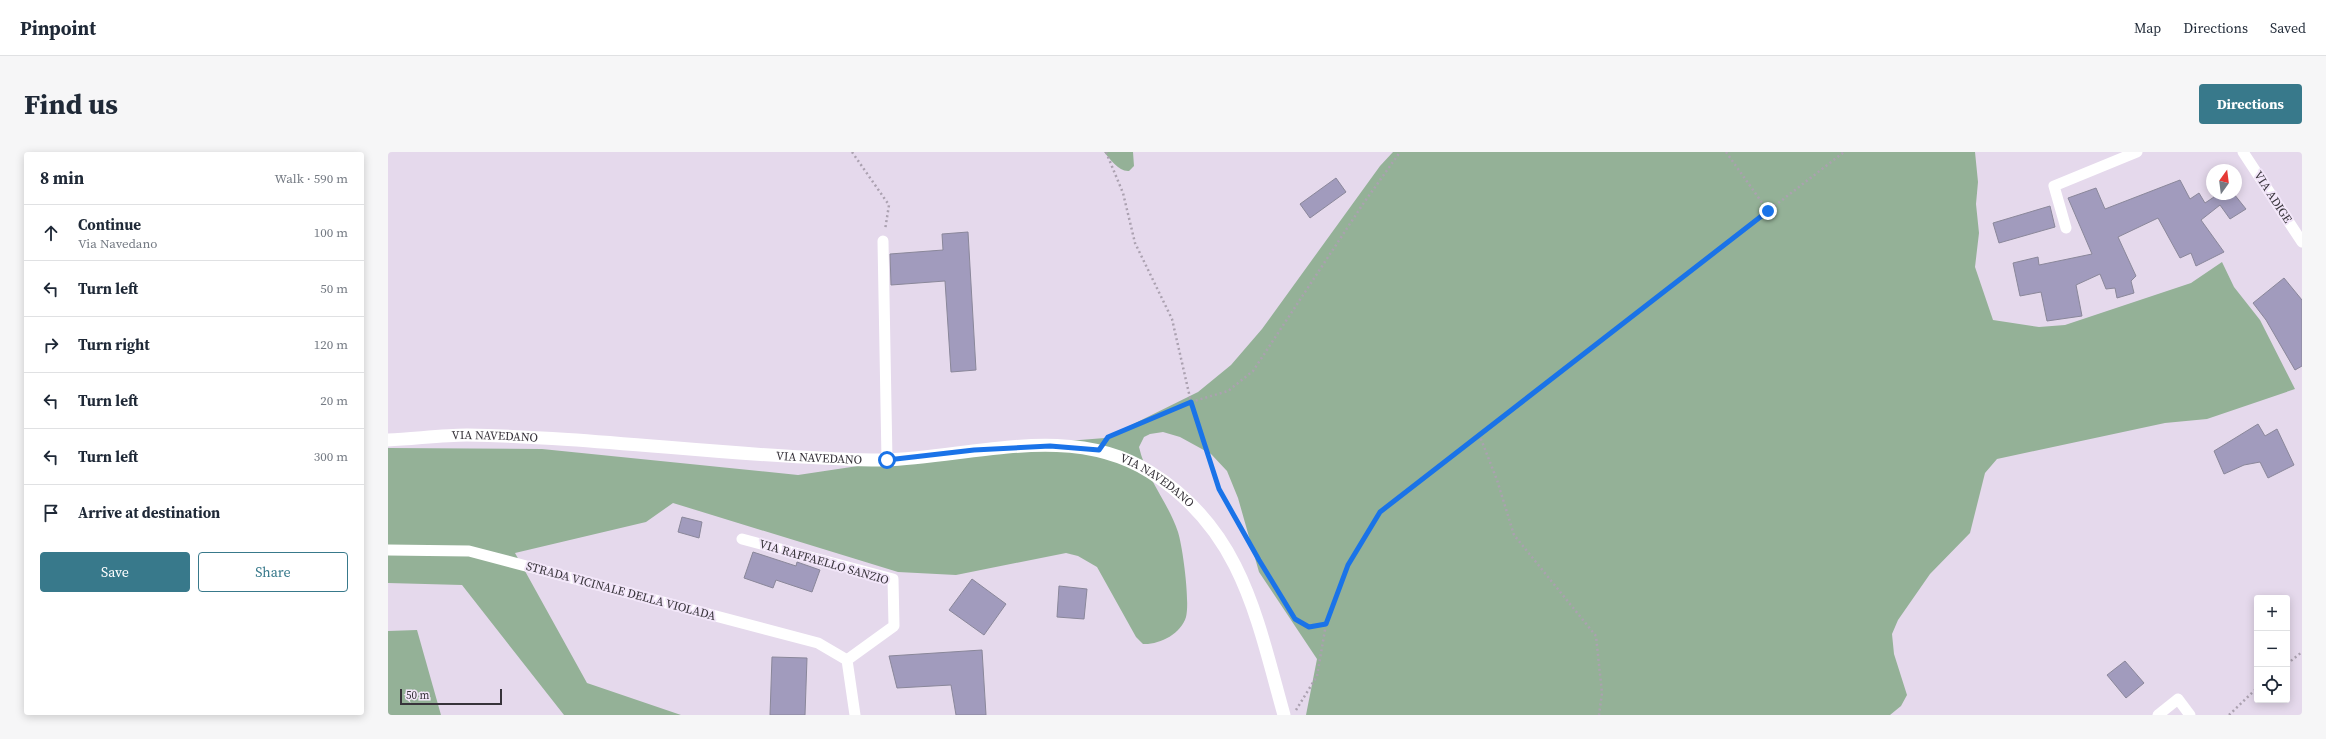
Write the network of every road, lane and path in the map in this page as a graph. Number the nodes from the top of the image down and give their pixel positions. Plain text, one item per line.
1 (852, 152) edge
2 (1106, 152) edge
3 (1400, 152) edge
4 (1726, 152) edge
5 (1844, 152) edge
6 (2137, 152) edge
7 (2243, 152) edge
8 (1768, 211) junction
9 (2066, 228) dead end
10 (883, 240) joint
11 (2302, 242) edge
12 (1191, 402) junction
13 (1479, 434) junction
14 (388, 440) edge
15 (1099, 450) junction
16 (887, 460) junction
17 (742, 539) dead end
18 (388, 550) edge
19 (1326, 624) junction
20 (2302, 652) edge
21 (847, 660) junction
22 (2290, 662) edge
23 (2254, 691) edge
24 (855, 715) edge
25 (1284, 715) edge
26 (1293, 715) edge
27 (1599, 715) edge
28 (2158, 715) edge
29 (2190, 715) edge
30 (2229, 715) edge

1 - 10 path
2 - 12 path
3 - 12 path
4 - 8 path
5 - 8 path
6 - 9 street
7 - 11 street, VIA ADIGE
8 - 13 path
10 - 16 street
12 - 15 path
12 - 19 path
13 - 19 path
13 - 27 path
14 - 16 street, VIA NAVEDANO
15 - 16 street, VIA NAVEDANO
15 - 25 street, VIA NAVEDANO
17 - 21 street, VIA RAFFAELLO SANZIO
18 - 21 street, STRADA VICINALE DELLA VIOLADA
19 - 26 path
20 - 22 path
21 - 24 street
23 - 30 path
28 - 29 street

